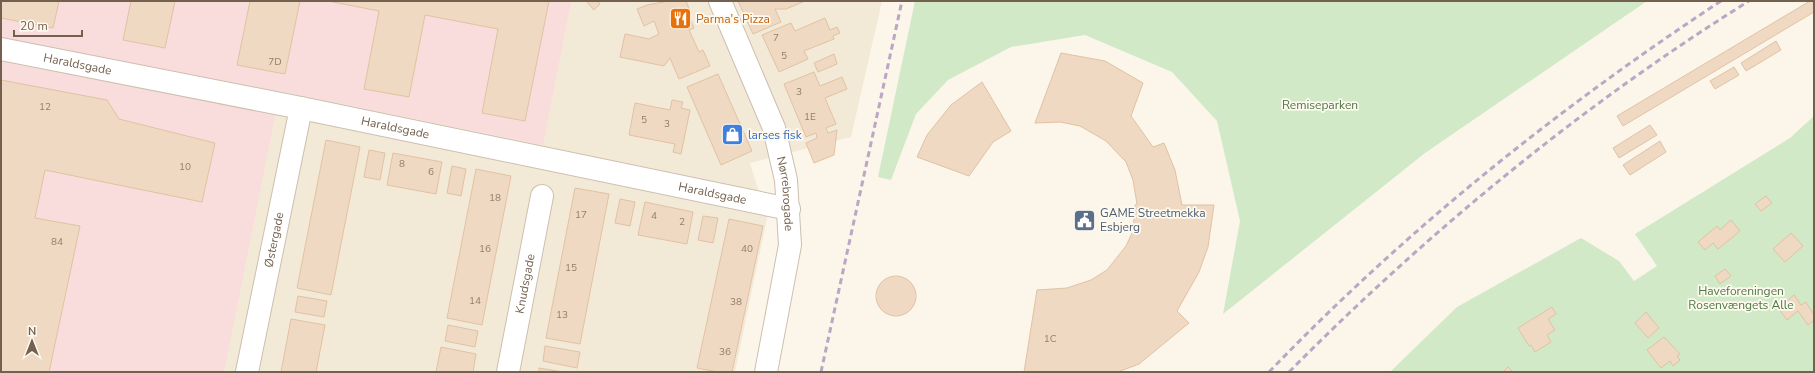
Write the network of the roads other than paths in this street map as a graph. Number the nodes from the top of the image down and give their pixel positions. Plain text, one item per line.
1 (720, 1) edge
2 (1, 49) edge
3 (301, 108) junction
4 (542, 196) dead end
5 (789, 208) junction
6 (247, 372) edge
7 (508, 372) edge
8 (766, 372) edge

1 - 5 street, Nørrebrogade
2 - 3 street, Haraldsgade
3 - 5 street, Haraldsgade
3 - 6 street, Østergade
4 - 7 street, Knudsgade
5 - 8 street, Nørrebrogade

